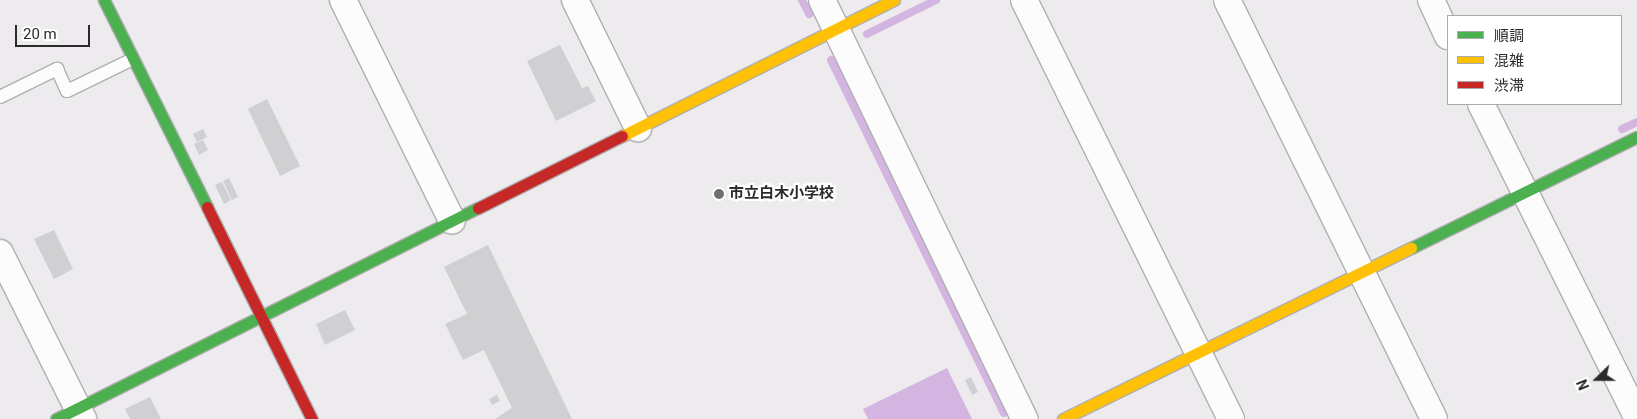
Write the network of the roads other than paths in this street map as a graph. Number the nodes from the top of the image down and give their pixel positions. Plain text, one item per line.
1 (104, 0) edge
2 (343, 0) edge
3 (575, 0) edge
4 (822, 0) edge
5 (894, 0) edge
6 (1024, 0) edge
7 (1227, 0) edge
8 (1431, 0) edge
9 (836, 29) junction
10 (1447, 34) edge
11 (133, 59) junction
12 (0, 97) edge
13 (1481, 105) edge
14 (638, 128) junction
15 (1637, 137) edge
16 (1524, 192) junction
17 (452, 222) junction
18 (0, 253) edge
19 (1362, 272) junction
20 (261, 317) junction
21 (1198, 352) junction
22 (72, 416) edge
23 (1637, 417) edge
24 (312, 419) edge
25 (1025, 419) edge
26 (1063, 419) edge
27 (1231, 419) edge
28 (1434, 419) edge

1 - 11 street
2 - 17 street
3 - 14 street
4 - 9 street
5 - 9 street
6 - 21 street
7 - 19 street
8 - 10 street
9 - 14 street
9 - 25 street
11 - 12 lane
11 - 20 street
13 - 16 street
14 - 17 street
15 - 16 street
16 - 19 street
16 - 23 street
17 - 20 street
18 - 22 street
19 - 21 street
19 - 28 street
20 - 22 street
20 - 24 street
21 - 26 street
21 - 27 street

